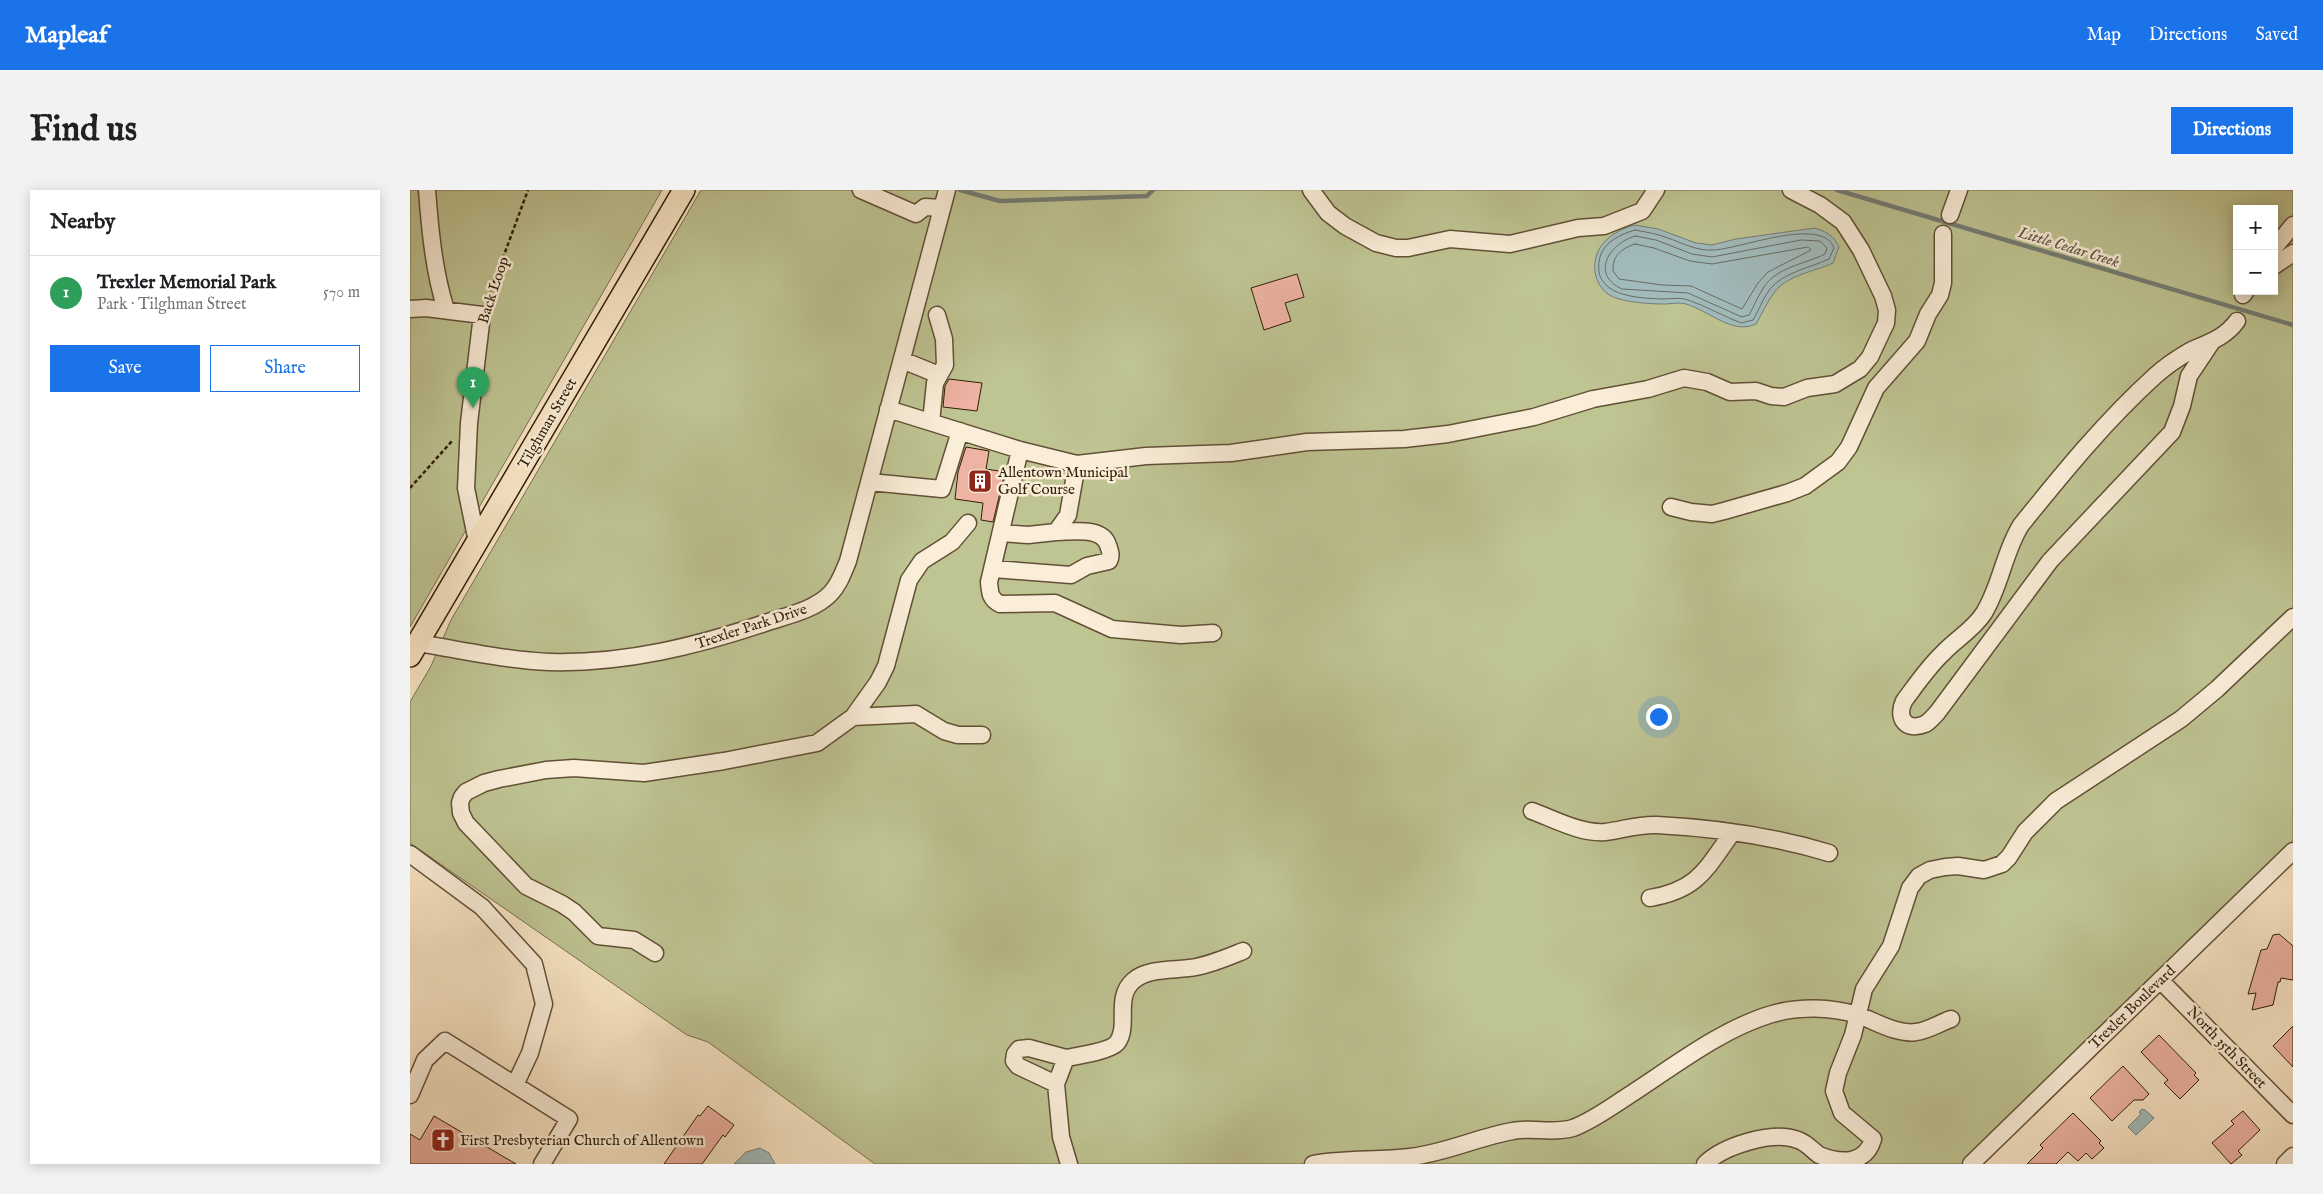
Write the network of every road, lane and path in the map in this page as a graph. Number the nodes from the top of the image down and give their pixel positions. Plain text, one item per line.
1 (427, 190) edge
2 (528, 190) edge
3 (684, 190) edge
4 (861, 190) edge
5 (1311, 190) edge
6 (1656, 190) edge
7 (1791, 190) edge
8 (1959, 190) edge
9 (945, 198) edge
10 (1950, 215) dead end
11 (2293, 225) edge
12 (1944, 234) dead end
13 (2278, 243) edge
14 (2293, 253) edge
15 (2278, 263) edge
16 (410, 309) edge
17 (446, 310) junction
18 (482, 315) junction
19 (936, 315) dead end
20 (2237, 321) dead end
21 (2211, 343) junction
22 (902, 360) junction
23 (939, 375) junction
24 (888, 409) junction
25 (931, 422) junction
26 (469, 423) junction
27 (960, 431) junction
28 (1020, 450) junction
29 (1077, 464) junction
30 (870, 482) junction
31 (410, 488) edge
32 (1671, 508) dead end
33 (968, 522) dead end
34 (1056, 532) junction
35 (1001, 533) junction
36 (477, 542) junction
37 (994, 569) junction
38 (2293, 617) edge
39 (1213, 634) dead end
40 (414, 649) edge
41 (853, 717) junction
42 (982, 735) dead end
43 (1532, 811) dead end
44 (1732, 833) junction
45 (2293, 851) edge
46 (1829, 853) dead end
47 (410, 854) edge
48 (1650, 898) dead end
49 (1243, 951) dead end
50 (655, 953) dead end
51 (2160, 980) junction
52 (1858, 1016) junction
53 (1951, 1019) dead end
54 (1066, 1058) junction
55 (1056, 1084) junction
56 (515, 1085) junction
57 (410, 1095) edge
58 (2293, 1115) edge
59 (2293, 1156) edge
60 (542, 1164) edge
61 (1069, 1164) edge
62 (1313, 1164) edge
63 (1705, 1164) edge
64 (1971, 1164) edge
65 (2285, 1164) edge

1 - 17 street
2 - 18 path, Back Loop
3 - 36 main road, Tilghman Street
4 - 9 street
5 - 6 street
7 - 29 street
8 - 10 street
9 - 22 street, Trexler Park Drive
11 - 13 street
12 - 32 street
14 - 15 street
16 - 17 street
17 - 18 street
18 - 26 street, Back Loop
19 - 23 street
20 - 21 street
21 - 21 street
22 - 23 street
22 - 24 street, Trexler Park Drive
23 - 25 street
24 - 25 street
24 - 30 street, Trexler Park Drive
25 - 27 street
26 - 31 path
26 - 36 street, Back Loop
27 - 28 street
27 - 30 street
28 - 29 street
28 - 35 street
29 - 34 street
30 - 40 street, Trexler Park Drive
33 - 41 street
34 - 35 street
34 - 37 street
35 - 37 street
36 - 40 main road, Tilghman Street
37 - 39 street
38 - 52 street
41 - 42 street
41 - 50 street
43 - 44 street
44 - 46 street
44 - 48 street
45 - 51 street, Trexler Boulevard
47 - 56 street
49 - 54 street
51 - 58 street, North 35th Street
51 - 64 street, Trexler Boulevard
52 - 53 street
52 - 62 street
52 - 63 street
54 - 55 street
54 - 55 street
55 - 61 street
56 - 57 street
56 - 60 street
59 - 65 street

